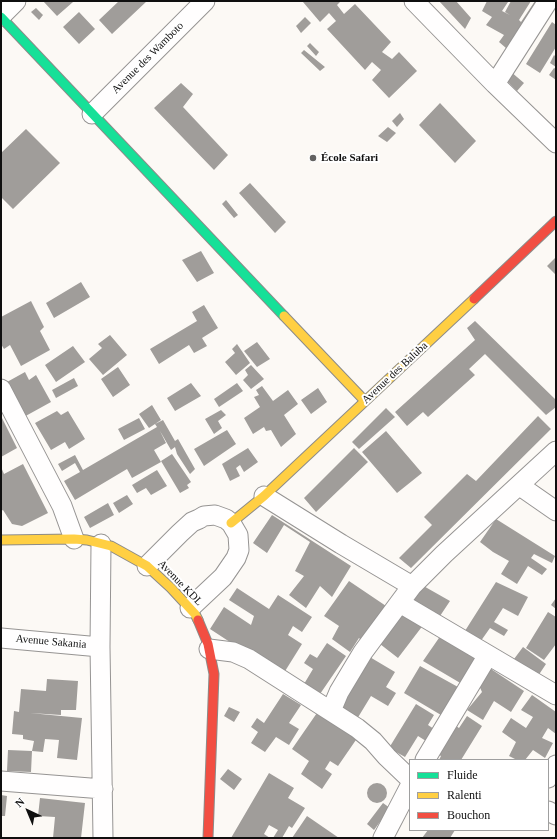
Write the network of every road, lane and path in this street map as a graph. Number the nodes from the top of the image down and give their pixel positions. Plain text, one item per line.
1 (16, 1) edge
2 (205, 1) edge
3 (548, 1) edge
4 (419, 3) edge
5 (1, 16) edge
6 (495, 84) junction
7 (92, 114) junction
8 (556, 143) edge
9 (556, 221) edge
10 (1, 389) edge
11 (365, 401) junction
12 (556, 451) edge
13 (520, 486) junction
14 (264, 496) junction
15 (556, 511) edge
16 (231, 523) junction
17 (74, 539) junction
18 (1, 540) edge
19 (100, 544) junction
20 (147, 566) junction
21 (412, 586) junction
22 (400, 603) junction
23 (190, 608) junction
24 (1, 638) edge
25 (100, 647) junction
26 (210, 649) junction
27 (488, 655) junction
28 (555, 693) edge
29 (331, 711) junction
30 (426, 759) edge
31 (556, 766) edge
32 (549, 776) edge
33 (409, 778) edge
34 (1, 781) edge
35 (409, 788) edge
36 (103, 790) junction
37 (103, 838) edge
38 (208, 838) edge
39 (383, 838) edge

1 - 5 street
2 - 7 street, Avenue des Wamboto
3 - 6 street
4 - 6 street
5 - 7 street
6 - 8 street
7 - 11 street
9 - 11 street, Avenue des Baluba
10 - 17 street
11 - 14 street, Avenue des Baluba
12 - 13 street
13 - 15 street
13 - 21 street
14 - 16 street, Avenue des Baluba
14 - 21 street
16 - 20 street
16 - 23 street
17 - 18 street, Avenue KDL
17 - 19 street, Avenue KDL
19 - 20 street, Avenue KDL
19 - 25 street
20 - 23 street, Avenue KDL
21 - 22 street
22 - 27 street
22 - 29 street
23 - 26 street, Avenue KDL
24 - 25 street, Avenue Sakania
25 - 36 street
26 - 29 street
26 - 38 street, Avenue KDL
27 - 28 street
27 - 30 street
29 - 33 street
31 - 32 street
34 - 36 street
35 - 39 street
36 - 37 street

